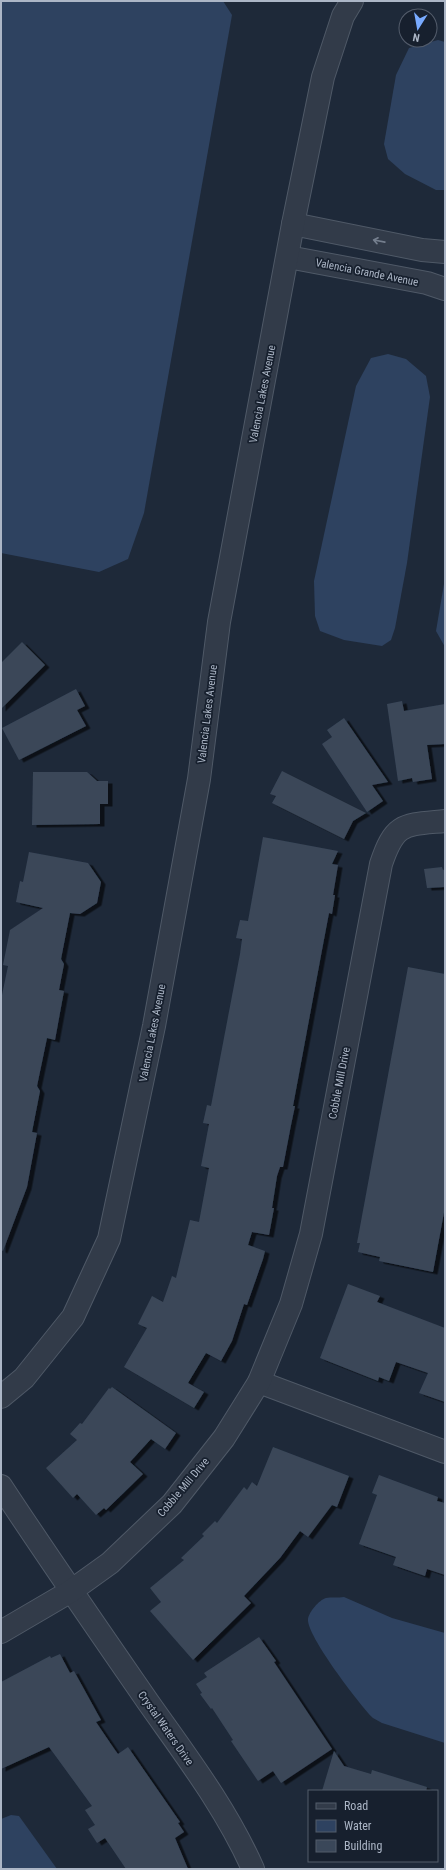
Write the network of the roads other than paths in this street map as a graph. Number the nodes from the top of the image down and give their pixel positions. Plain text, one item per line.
1 (352, 1) edge
2 (293, 224) junction
3 (407, 247) junction
4 (445, 252) edge
5 (288, 256) junction
6 (445, 259) edge
7 (445, 289) edge
8 (445, 821) edge
9 (259, 1382) junction
10 (1, 1397) edge
11 (445, 1452) edge
12 (1, 1486) edge
13 (71, 1591) junction
14 (1, 1632) edge
15 (252, 1869) edge

1 - 2 street, Valencia Lakes Avenue
3 -> 2 street
2 - 5 street, Valencia Lakes Avenue
3 - 4 street
3 - 6 street
5 - 7 street, Valencia Grande Avenue
5 - 10 street, Valencia Lakes Avenue
8 - 9 street, Cobble Mill Drive
9 - 11 street
9 - 13 street, Cobble Mill Drive
12 - 13 street, Crystal Waters Drive
13 - 14 street
13 - 15 street, Crystal Waters Drive

